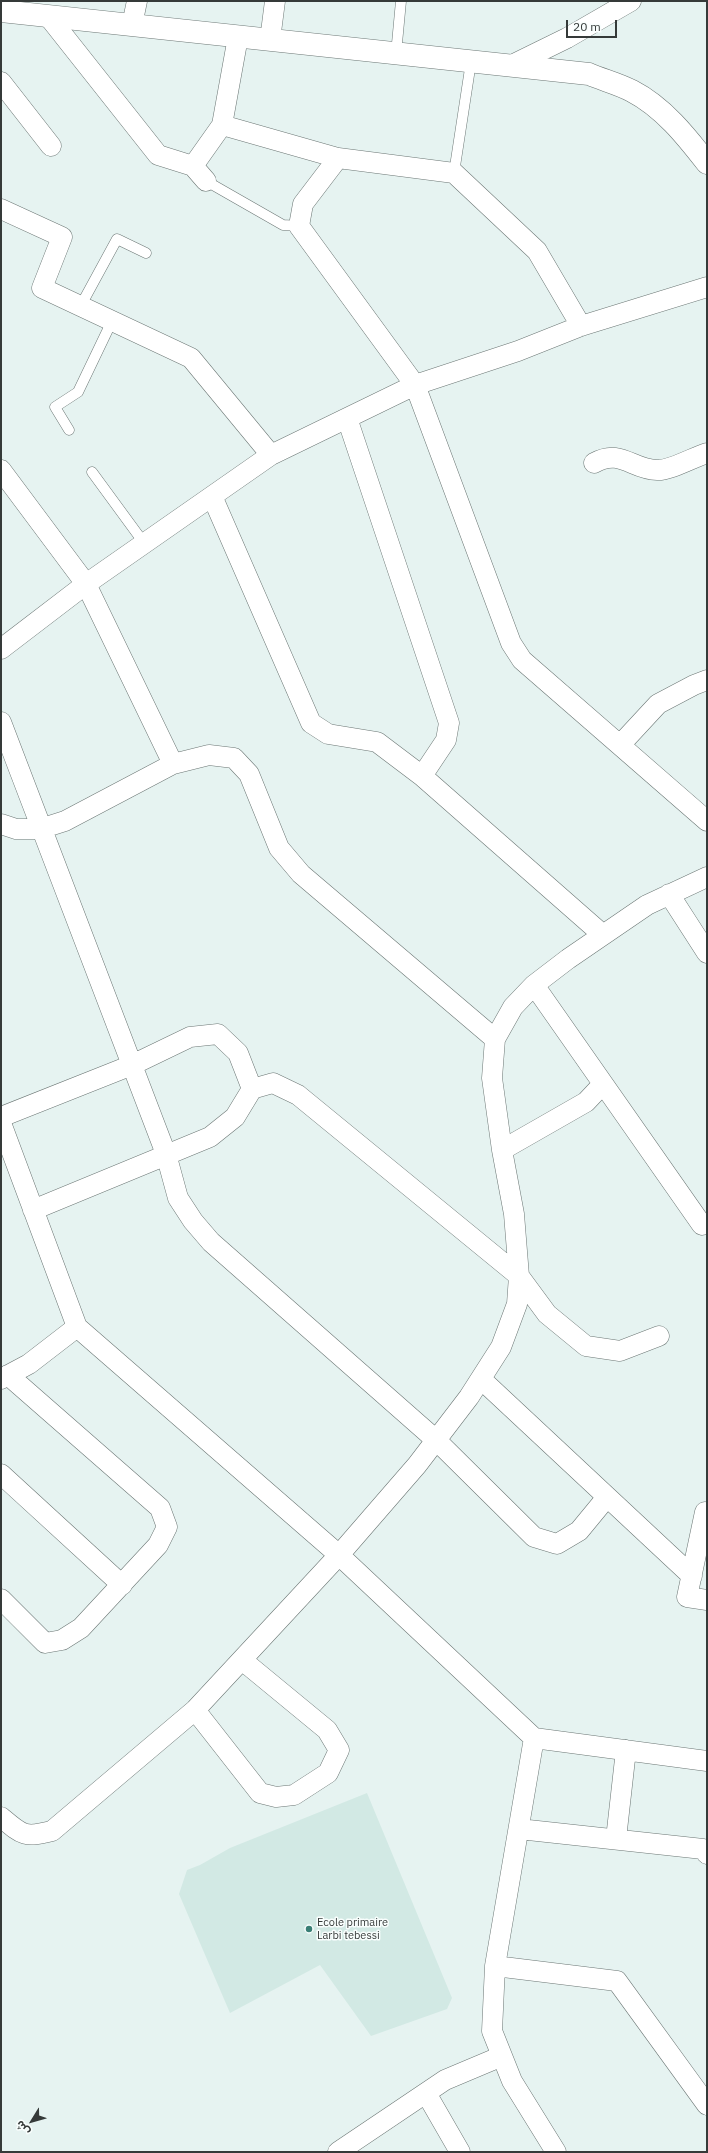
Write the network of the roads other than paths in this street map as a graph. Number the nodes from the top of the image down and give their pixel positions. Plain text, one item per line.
1 (137, 1) edge
2 (275, 1) edge
3 (401, 1) edge
4 (631, 1) edge
5 (1, 10) edge
6 (48, 16) junction
7 (132, 25) junction
8 (238, 37) junction
9 (270, 40) junction
10 (396, 54) junction
11 (471, 62) junction
12 (510, 66) junction
13 (1, 82) edge
14 (222, 125) junction
15 (51, 146) dead end
16 (338, 158) junction
17 (707, 163) edge
18 (193, 166) junction
19 (454, 173) junction
20 (206, 181) joint
21 (1, 208) edge
22 (299, 226) junction
23 (146, 253) dead end
24 (707, 287) edge
25 (80, 307) junction
26 (112, 321) junction
27 (581, 326) junction
28 (415, 385) junction
29 (347, 418) junction
30 (69, 430) dead end
31 (707, 453) edge
32 (270, 455) junction
33 (594, 463) dead end
34 (1, 470) edge
35 (92, 472) dead end
36 (212, 496) junction
37 (144, 543) junction
38 (86, 584) junction
39 (1, 649) edge
40 (707, 680) edge
41 (1, 722) edge
42 (620, 745) junction
43 (173, 764) junction
44 (422, 776) junction
45 (707, 821) edge
46 (1, 824) edge
47 (40, 829) junction
48 (707, 877) edge
49 (669, 894) junction
50 (603, 935) junction
51 (707, 953) edge
52 (534, 985) junction
53 (495, 1039) junction
54 (132, 1065) junction
55 (602, 1085) junction
56 (252, 1089) junction
57 (1, 1117) edge
58 (1, 1123) edge
59 (502, 1150) junction
60 (166, 1154) junction
61 (33, 1210) junction
62 (702, 1225) dead end
63 (519, 1276) junction
64 (76, 1327) junction
65 (659, 1336) dead end
66 (5, 1377) edge
67 (481, 1379) junction
68 (436, 1440) junction
69 (1, 1474) edge
70 (606, 1497) junction
71 (705, 1512) dead end
72 (339, 1555) junction
73 (692, 1576) junction
74 (122, 1585) junction
75 (1, 1599) edge
76 (707, 1600) edge
77 (242, 1660) junction
78 (195, 1710) junction
79 (534, 1738) junction
80 (626, 1750) junction
81 (707, 1761) edge
82 (1, 1817) edge
83 (519, 1829) junction
84 (616, 1839) junction
85 (707, 1854) edge
86 (495, 1966) junction
87 (502, 2056) junction
88 (426, 2093) junction
89 (707, 2106) edge
90 (338, 2152) edge
91 (460, 2152) edge
92 (556, 2152) edge

1 - 7 street
2 - 9 street
3 - 10 lane
4 - 12 street
5 - 6 street
6 - 7 street
6 - 18 street
7 - 8 street
8 - 9 street
8 - 14 street
9 - 10 street
10 - 11 street
11 - 12 street
11 - 19 lane
12 - 17 street
13 - 15 street
14 - 16 street
14 - 18 street
16 - 19 street
16 - 22 street
18 - 20 street
19 - 27 street
20 - 22 lane
21 - 25 street
22 - 28 street
23 - 25 lane
24 - 27 street
25 - 26 street
26 - 30 lane
26 - 32 street
27 - 28 street
28 - 29 street
28 - 42 street
29 - 32 street
29 - 44 street
31 - 33 street
32 - 36 street
34 - 38 street
35 - 37 lane
36 - 37 street
36 - 44 street
37 - 38 street
38 - 39 street
38 - 43 street
40 - 42 street
41 - 47 street
42 - 45 street
43 - 47 street
43 - 53 street
44 - 50 street
46 - 47 street
47 - 54 street
48 - 49 street
49 - 50 street
49 - 51 street
50 - 52 street
52 - 53 street
52 - 55 street
53 - 59 street
54 - 56 street
54 - 57 street
54 - 60 street
55 - 59 street
55 - 62 street
56 - 60 street
56 - 63 street
58 - 61 street
59 - 63 street
60 - 61 street
60 - 68 street
61 - 64 street
63 - 65 street
63 - 67 street
64 - 66 street
64 - 72 street
66 - 74 street
67 - 68 street
67 - 70 street
68 - 70 street
68 - 72 street
69 - 74 street
70 - 73 street
71 - 73 street
72 - 77 street
72 - 79 street
73 - 76 street
74 - 75 street
77 - 78 street
77 - 78 street
78 - 82 street
79 - 80 street
79 - 83 street
80 - 81 street
80 - 84 street
83 - 84 street
83 - 86 street
84 - 85 street
86 - 87 street
86 - 89 street
87 - 88 street
87 - 92 street
88 - 90 street
88 - 91 street

